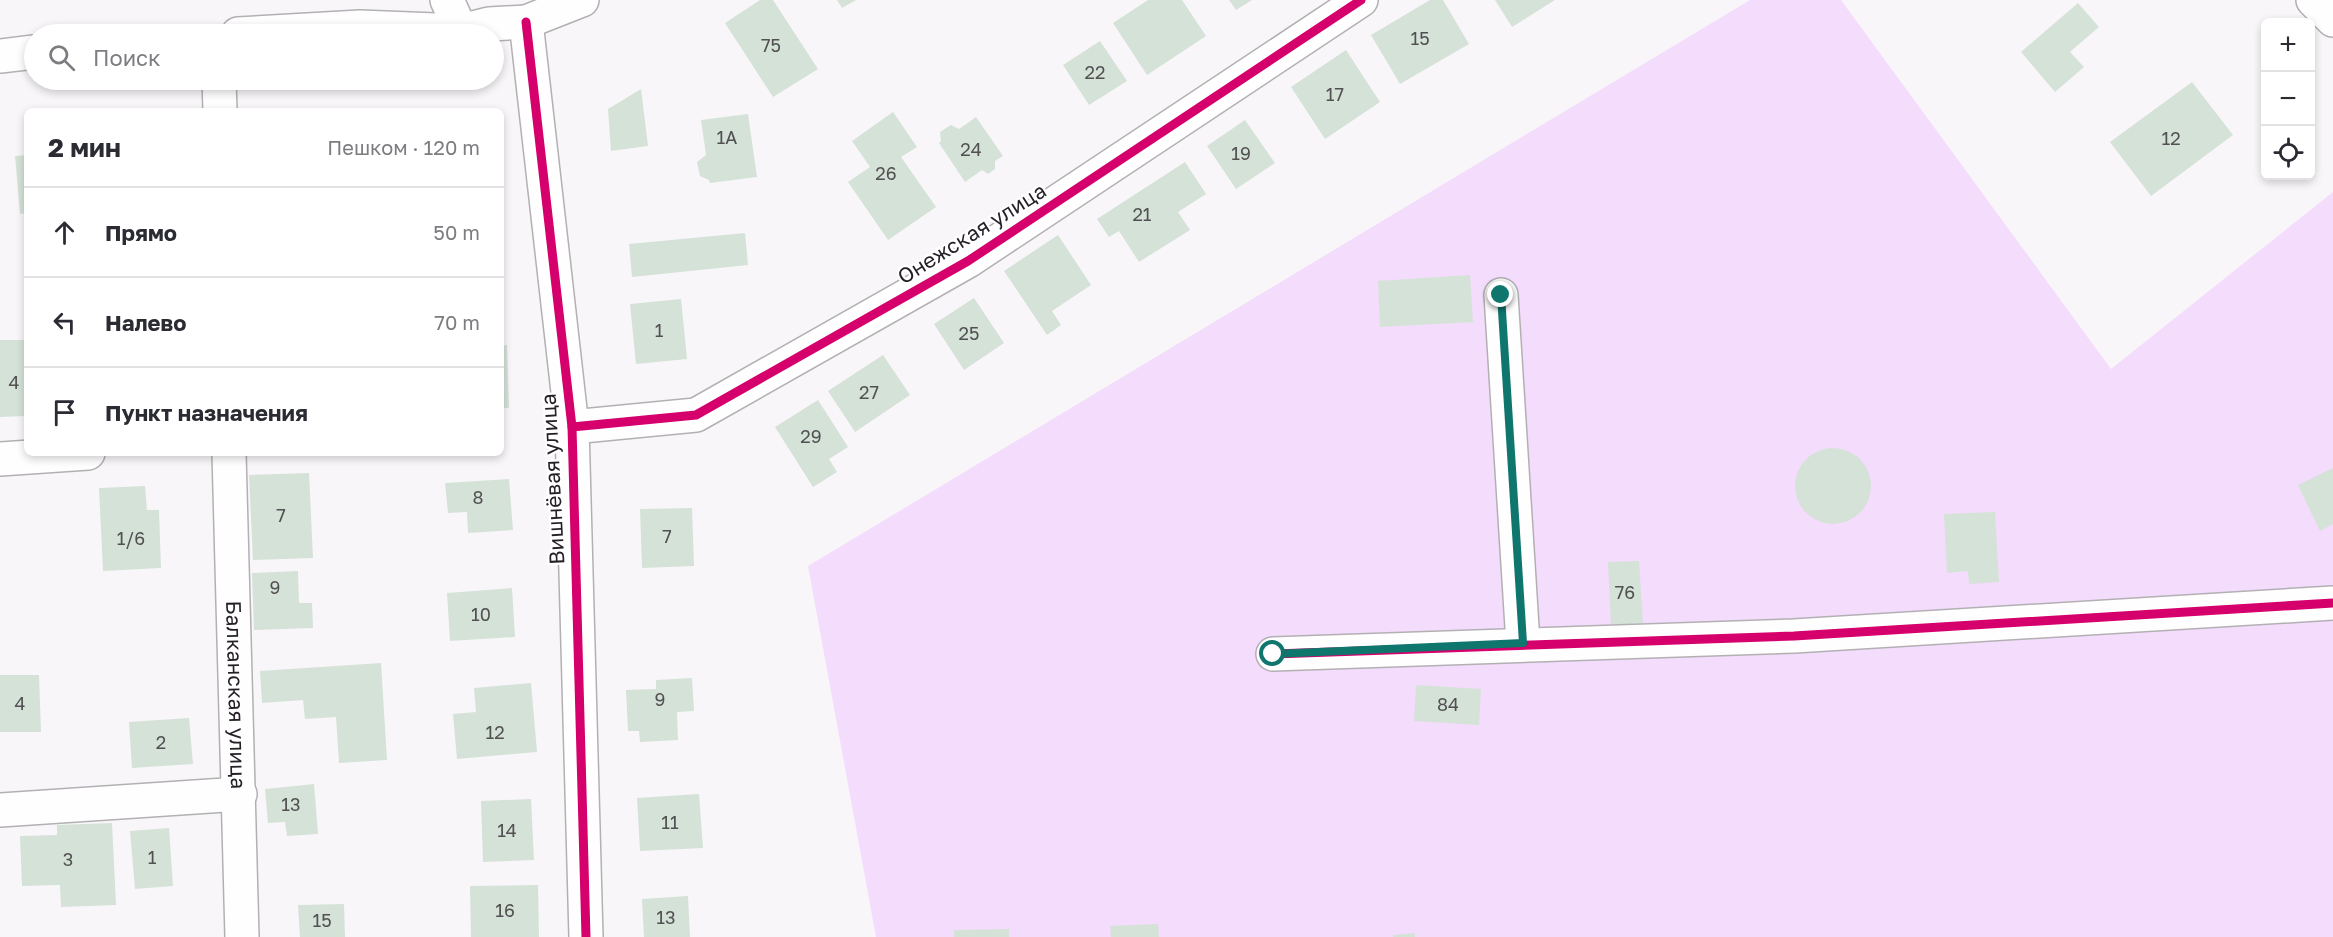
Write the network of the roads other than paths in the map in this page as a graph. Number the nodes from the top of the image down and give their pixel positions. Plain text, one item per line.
1 (447, 0) edge
2 (582, 0) edge
3 (1361, 0) edge
4 (2313, 0) edge
5 (2333, 20) edge
6 (526, 22) junction
7 (458, 24) edge
8 (489, 24) edge
9 (24, 53) edge
10 (0, 56) edge
11 (219, 90) edge
12 (220, 108) edge
13 (1501, 295) dead end
14 (572, 428) junction
15 (44, 456) edge
16 (229, 456) edge
17 (0, 459) edge
18 (2333, 603) edge
19 (1523, 643) junction
20 (1273, 654) dead end
21 (240, 794) junction
22 (0, 810) edge
23 (243, 937) edge
24 (585, 937) edge

1 - 7 street
2 - 6 street
3 - 14 street, Онежская улица
4 - 5 street
6 - 8 street
6 - 14 street, Вишнёвая улица
9 - 10 street
11 - 12 street
13 - 19 street
14 - 24 street, Вишнёвая улица
15 - 17 street
16 - 21 street, Балканская улица
18 - 19 street
19 - 20 street
21 - 22 street
21 - 23 street, Балканская улица

